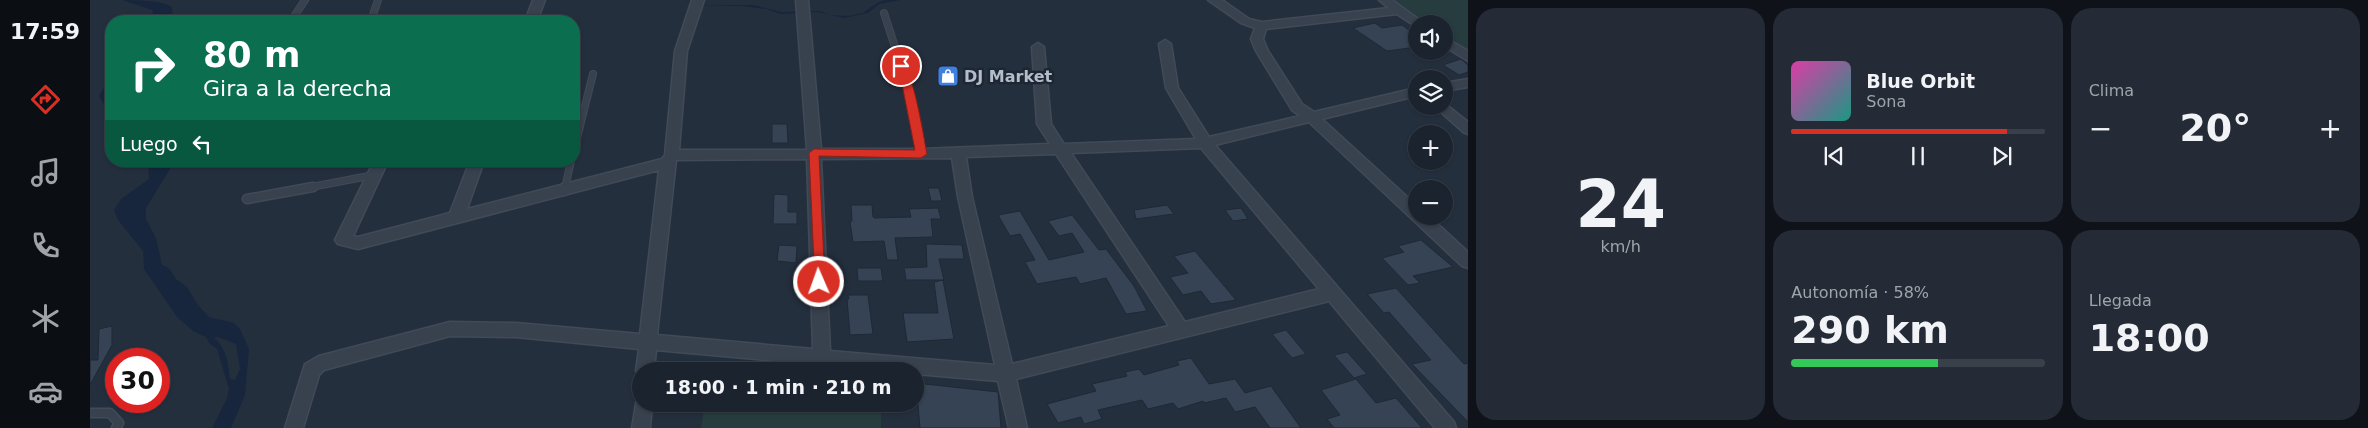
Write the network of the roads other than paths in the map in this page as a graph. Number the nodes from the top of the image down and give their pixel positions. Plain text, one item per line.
1 (305, 0) edge
2 (378, 0) edge
3 (539, 0) edge
4 (698, 0) edge
5 (802, 0) edge
6 (1214, 0) edge
7 (1385, 0) edge
8 (1399, 10) junction
9 (884, 13) dead end
10 (295, 15) edge
11 (373, 15) edge
12 (533, 15) edge
13 (1408, 16) edge
14 (1261, 26) junction
15 (1165, 44) dead end
16 (1038, 47) dead end
17 (1453, 47) edge
18 (1468, 57) edge
19 (593, 74) dead end
20 (1468, 83) edge
21 (1453, 86) edge
22 (1408, 94) edge
23 (1451, 115) edge
24 (1312, 117) junction
25 (580, 126) edge
26 (1468, 129) edge
27 (1206, 143) junction
28 (1058, 148) junction
29 (958, 152) junction
30 (814, 153) junction
31 (921, 154) junction
32 (669, 159) junction
33 (378, 167) edge
34 (475, 167) edge
35 (570, 167) edge
36 (374, 175) junction
37 (564, 191) junction
38 (247, 199) dead end
39 (1408, 207) edge
40 (456, 218) junction
41 (1428, 225) edge
42 (1468, 262) edge
43 (1332, 293) junction
44 (1181, 330) junction
45 (648, 341) junction
46 (822, 357) junction
47 (647, 362) edge
48 (1004, 374) junction
49 (642, 412) edge
50 (90, 413) edge
51 (116, 428) edge
52 (294, 428) edge
53 (640, 428) edge
54 (1018, 428) edge
55 (1447, 428) edge

1 - 10 lane
2 - 11 lane
3 - 12 street
4 - 32 street
5 - 30 street
6 - 14 street
7 - 8 street
8 - 13 street
8 - 14 street
9 - 31 lane
14 - 24 street
15 - 27 street
16 - 28 street
17 - 18 street
19 - 25 lane
20 - 21 street
22 - 24 street
23 - 26 street
24 - 27 street
24 - 39 street
27 - 28 street
27 - 43 street
28 - 29 street
28 - 44 street
29 - 31 street
29 - 48 street
30 - 31 street
30 - 32 street
30 - 46 street
32 - 37 street
32 - 45 street
33 - 36 street
34 - 40 street
35 - 37 lane
36 - 38 lane
36 - 40 street
37 - 40 street
41 - 42 street
43 - 44 street
43 - 55 street
44 - 48 street
45 - 46 street
45 - 47 street
45 - 52 street
46 - 48 street
48 - 54 street
49 - 53 street
50 - 51 lane

